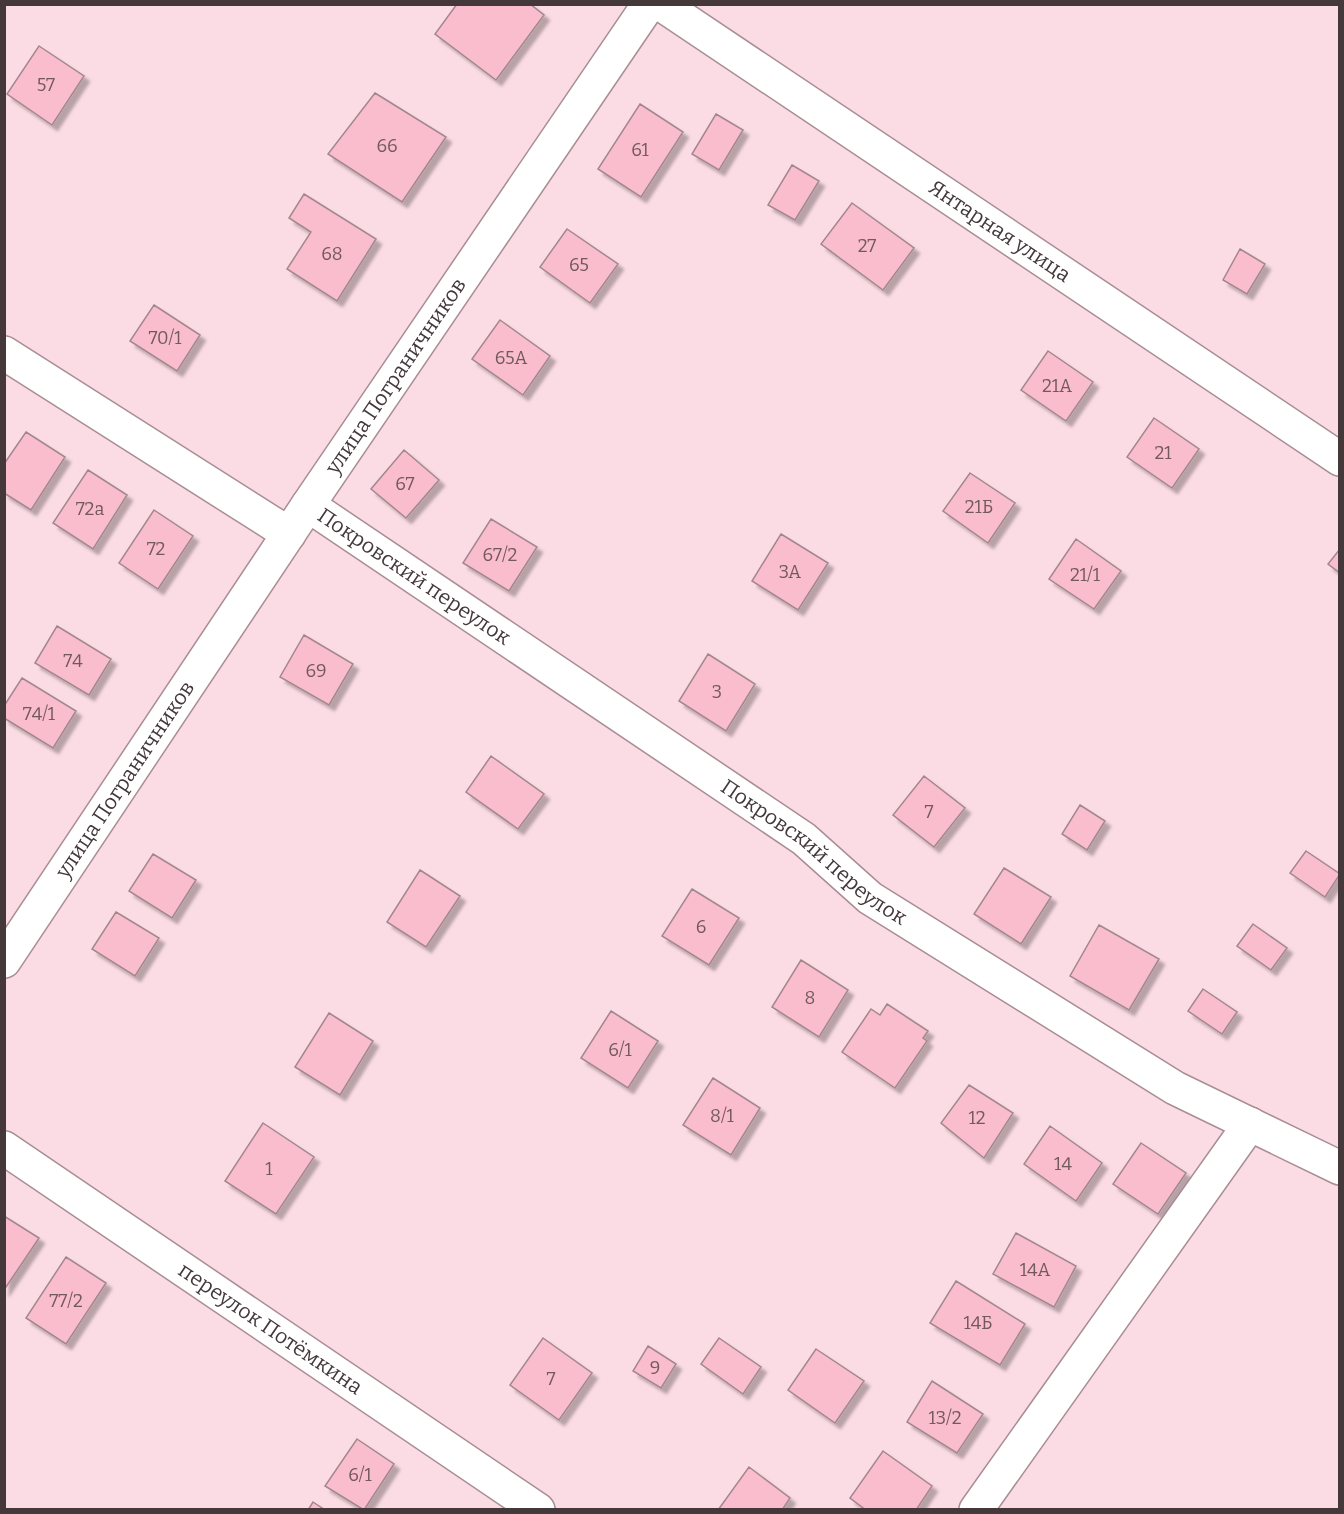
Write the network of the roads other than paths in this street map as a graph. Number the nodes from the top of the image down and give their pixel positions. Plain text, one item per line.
1 (649, 4) edge
2 (661, 4) edge
3 (4, 353) edge
4 (1340, 459) edge
5 (308, 505) junction
6 (289, 534) junction
7 (4, 961) edge
8 (1250, 1124) junction
9 (4, 1148) edge
10 (1340, 1168) edge
11 (538, 1509) edge
12 (976, 1509) edge

1 - 5 street, улица Пограничников
2 - 4 street, Янтарная улица
3 - 6 street
5 - 6 street, улица Пограничников
5 - 8 street, Покровский переулок
6 - 7 street, улица Пограничников
8 - 10 street, Покровский переулок
8 - 12 street
9 - 11 street, переулок Потёмкина

